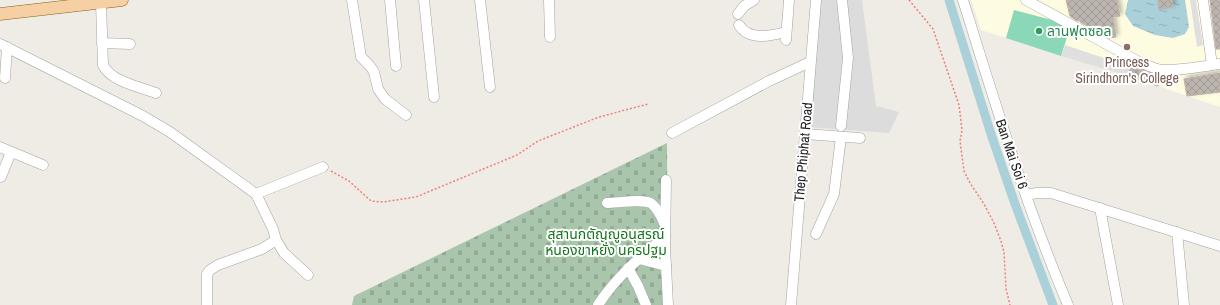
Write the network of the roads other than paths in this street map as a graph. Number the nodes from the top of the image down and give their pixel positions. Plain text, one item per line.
1 (122, 0) edge
2 (352, 0) edge
3 (390, 0) edge
4 (424, 0) edge
5 (480, 0) edge
6 (549, 0) edge
7 (754, 0) edge
8 (789, 0) edge
9 (816, 0) edge
10 (842, 0) edge
11 (963, 0) edge
12 (1026, 0) edge
13 (1203, 0) edge
14 (85, 2) edge
15 (101, 3) junction
16 (0, 14) edge
17 (738, 14) dead end
18 (739, 25) dead end
19 (550, 37) dead end
20 (102, 42) junction
21 (130, 44) dead end
22 (4, 46) edge
23 (810, 62) junction
24 (1216, 65) edge
25 (396, 66) dead end
26 (6, 78) dead end
27 (490, 87) dead end
28 (156, 93) dead end
29 (434, 97) dead end
30 (406, 115) dead end
31 (841, 132) junction
32 (672, 133) dead end
33 (805, 134) junction
34 (860, 138) dead end
35 (0, 147) edge
36 (11, 152) junction
37 (43, 165) dead end
38 (323, 167) road end
39 (1, 177) edge
40 (666, 180) dead end
41 (256, 194) junction
42 (1026, 195) junction
43 (607, 203) dead end
44 (1100, 208) junction
45 (666, 231) junction
46 (1177, 232) junction
47 (816, 234) dead end
48 (276, 240) junction
49 (1220, 246) edge
50 (639, 259) junction
51 (666, 266) junction
52 (628, 268) junction
53 (308, 275) dead end
54 (207, 305) edge
55 (598, 305) edge
56 (646, 305) edge
57 (668, 305) edge
58 (791, 305) edge
59 (1068, 305) edge
60 (1118, 305) edge
61 (1184, 305) edge

1 - 15 main road
2 - 30 street
3 - 25 street
4 - 29 street
5 - 27 street
6 - 19 street
7 - 17 street
8 - 18 street
9 - 23 street, Thep Phiphat Road
10 - 31 street
11 - 42 street, Ban Mai Soi 6
12 - 24 street
13 - 24 street
14 - 15 main road
14 - 16 main road
15 - 20 street
20 - 21 street
20 - 28 street
22 - 26 street
22 - 41 street
23 - 32 street
23 - 33 street, Thep Phiphat Road
31 - 33 street
31 - 34 street
31 - 47 street
33 - 58 street, Thep Phiphat Road
35 - 36 street
36 - 37 street
36 - 39 street
38 - 41 street
40 - 45 street
41 - 48 street
42 - 44 street
42 - 59 street, Ban Mai Soi 6
43 - 45 street
44 - 46 street
44 - 60 street
45 - 50 street
45 - 51 street
46 - 49 street
46 - 61 street
48 - 53 street
48 - 54 street
50 - 51 street
50 - 52 street
51 - 57 street
52 - 55 street
52 - 56 street

